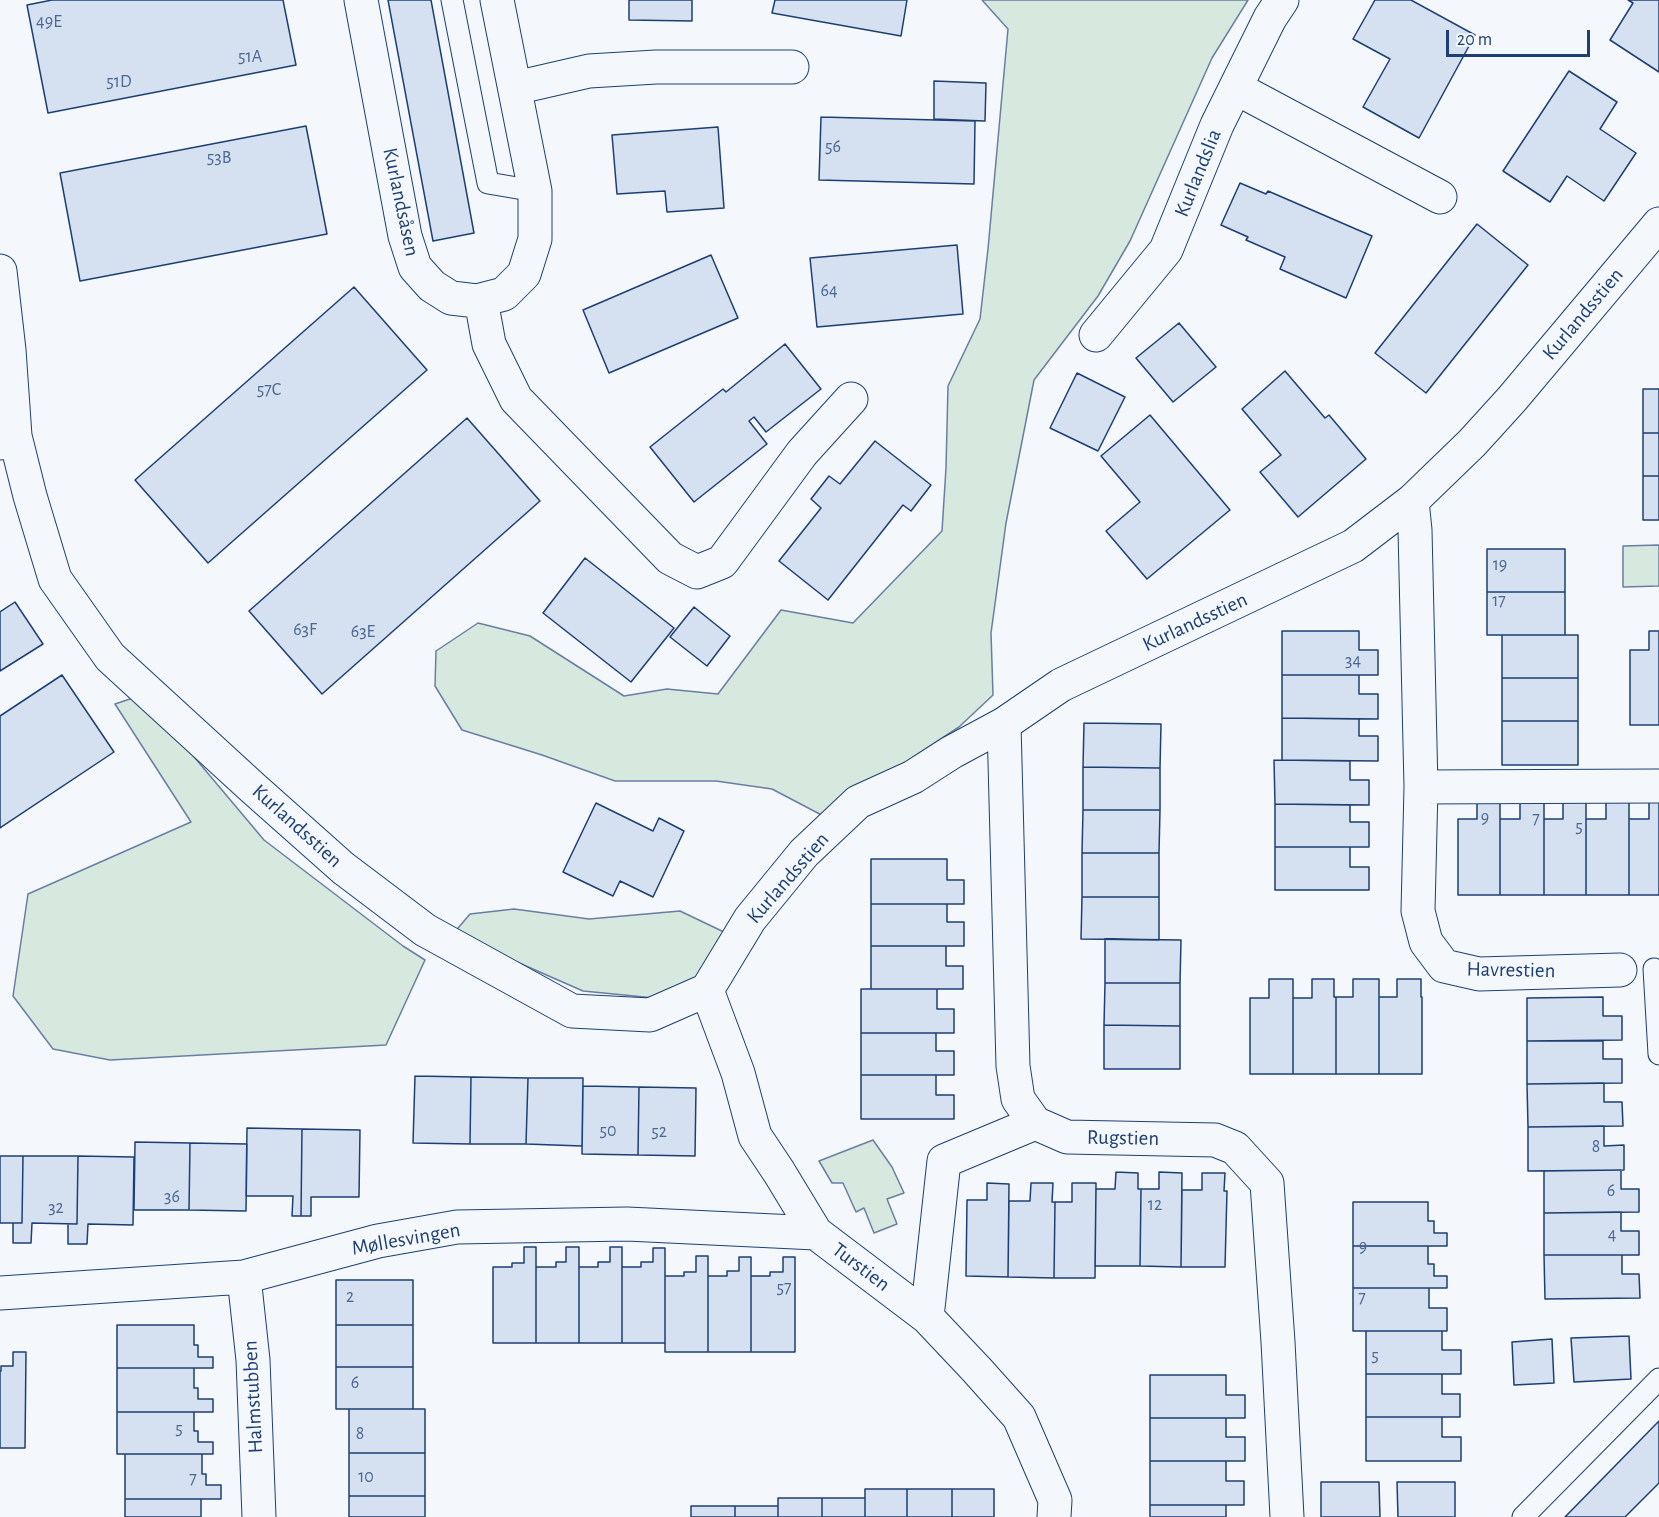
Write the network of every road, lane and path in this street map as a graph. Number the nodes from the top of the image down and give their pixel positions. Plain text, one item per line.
1 (361, 0) edge
2 (452, 0) edge
3 (497, 0) edge
4 (1282, 0) edge
5 (792, 68) dead end
6 (515, 88) junction
7 (1236, 88) junction
8 (535, 191) junction
9 (1440, 197) dead end
10 (1659, 224) edge
11 (0, 271) edge
12 (481, 300) junction
13 (1096, 335) dead end
14 (851, 399) dead end
15 (8, 440) edge
16 (1412, 501) junction
17 (1004, 724) junction
18 (1659, 786) edge
19 (1421, 787) junction
20 (1656, 969) edge
21 (1620, 970) joint
22 (707, 990) junction
23 (1659, 1054) edge
24 (1035, 1124) junction
25 (816, 1233) junction
26 (244, 1277) junction
27 (0, 1293) edge
28 (927, 1317) junction
29 (1659, 1379) edge
30 (259, 1517) edge
31 (1054, 1517) edge
32 (1287, 1517) edge
33 (1523, 1517) edge

1 - 12 street, Kurlandsåsen
2 - 8 lane
3 - 6 street, Kurlandsåsen
4 - 7 street, Kurlandslia
5 - 6 street
6 - 8 street, Kurlandsåsen
7 - 9 street
7 - 13 street, Kurlandslia
8 - 12 street, Kurlandsåsen
10 - 16 street, Kurlandsstien
11 - 15 street, Kurlandsstien
12 - 14 street
15 - 22 street, Kurlandsstien
16 - 17 street, Kurlandsstien
16 - 19 street, Havrestien
17 - 22 street, Kurlandsstien
17 - 24 street
18 - 19 street
19 - 21 street, Havrestien
20 - 21 lane
20 - 23 lane
22 - 25 street, Turstien
24 - 28 street
24 - 32 street, Rugstien
25 - 26 street, Møllesvingen
25 - 28 street, Turstien
26 - 27 street, Møllesvingen
26 - 30 street, Halmstubben
28 - 31 street, Turstien
29 - 33 lane

